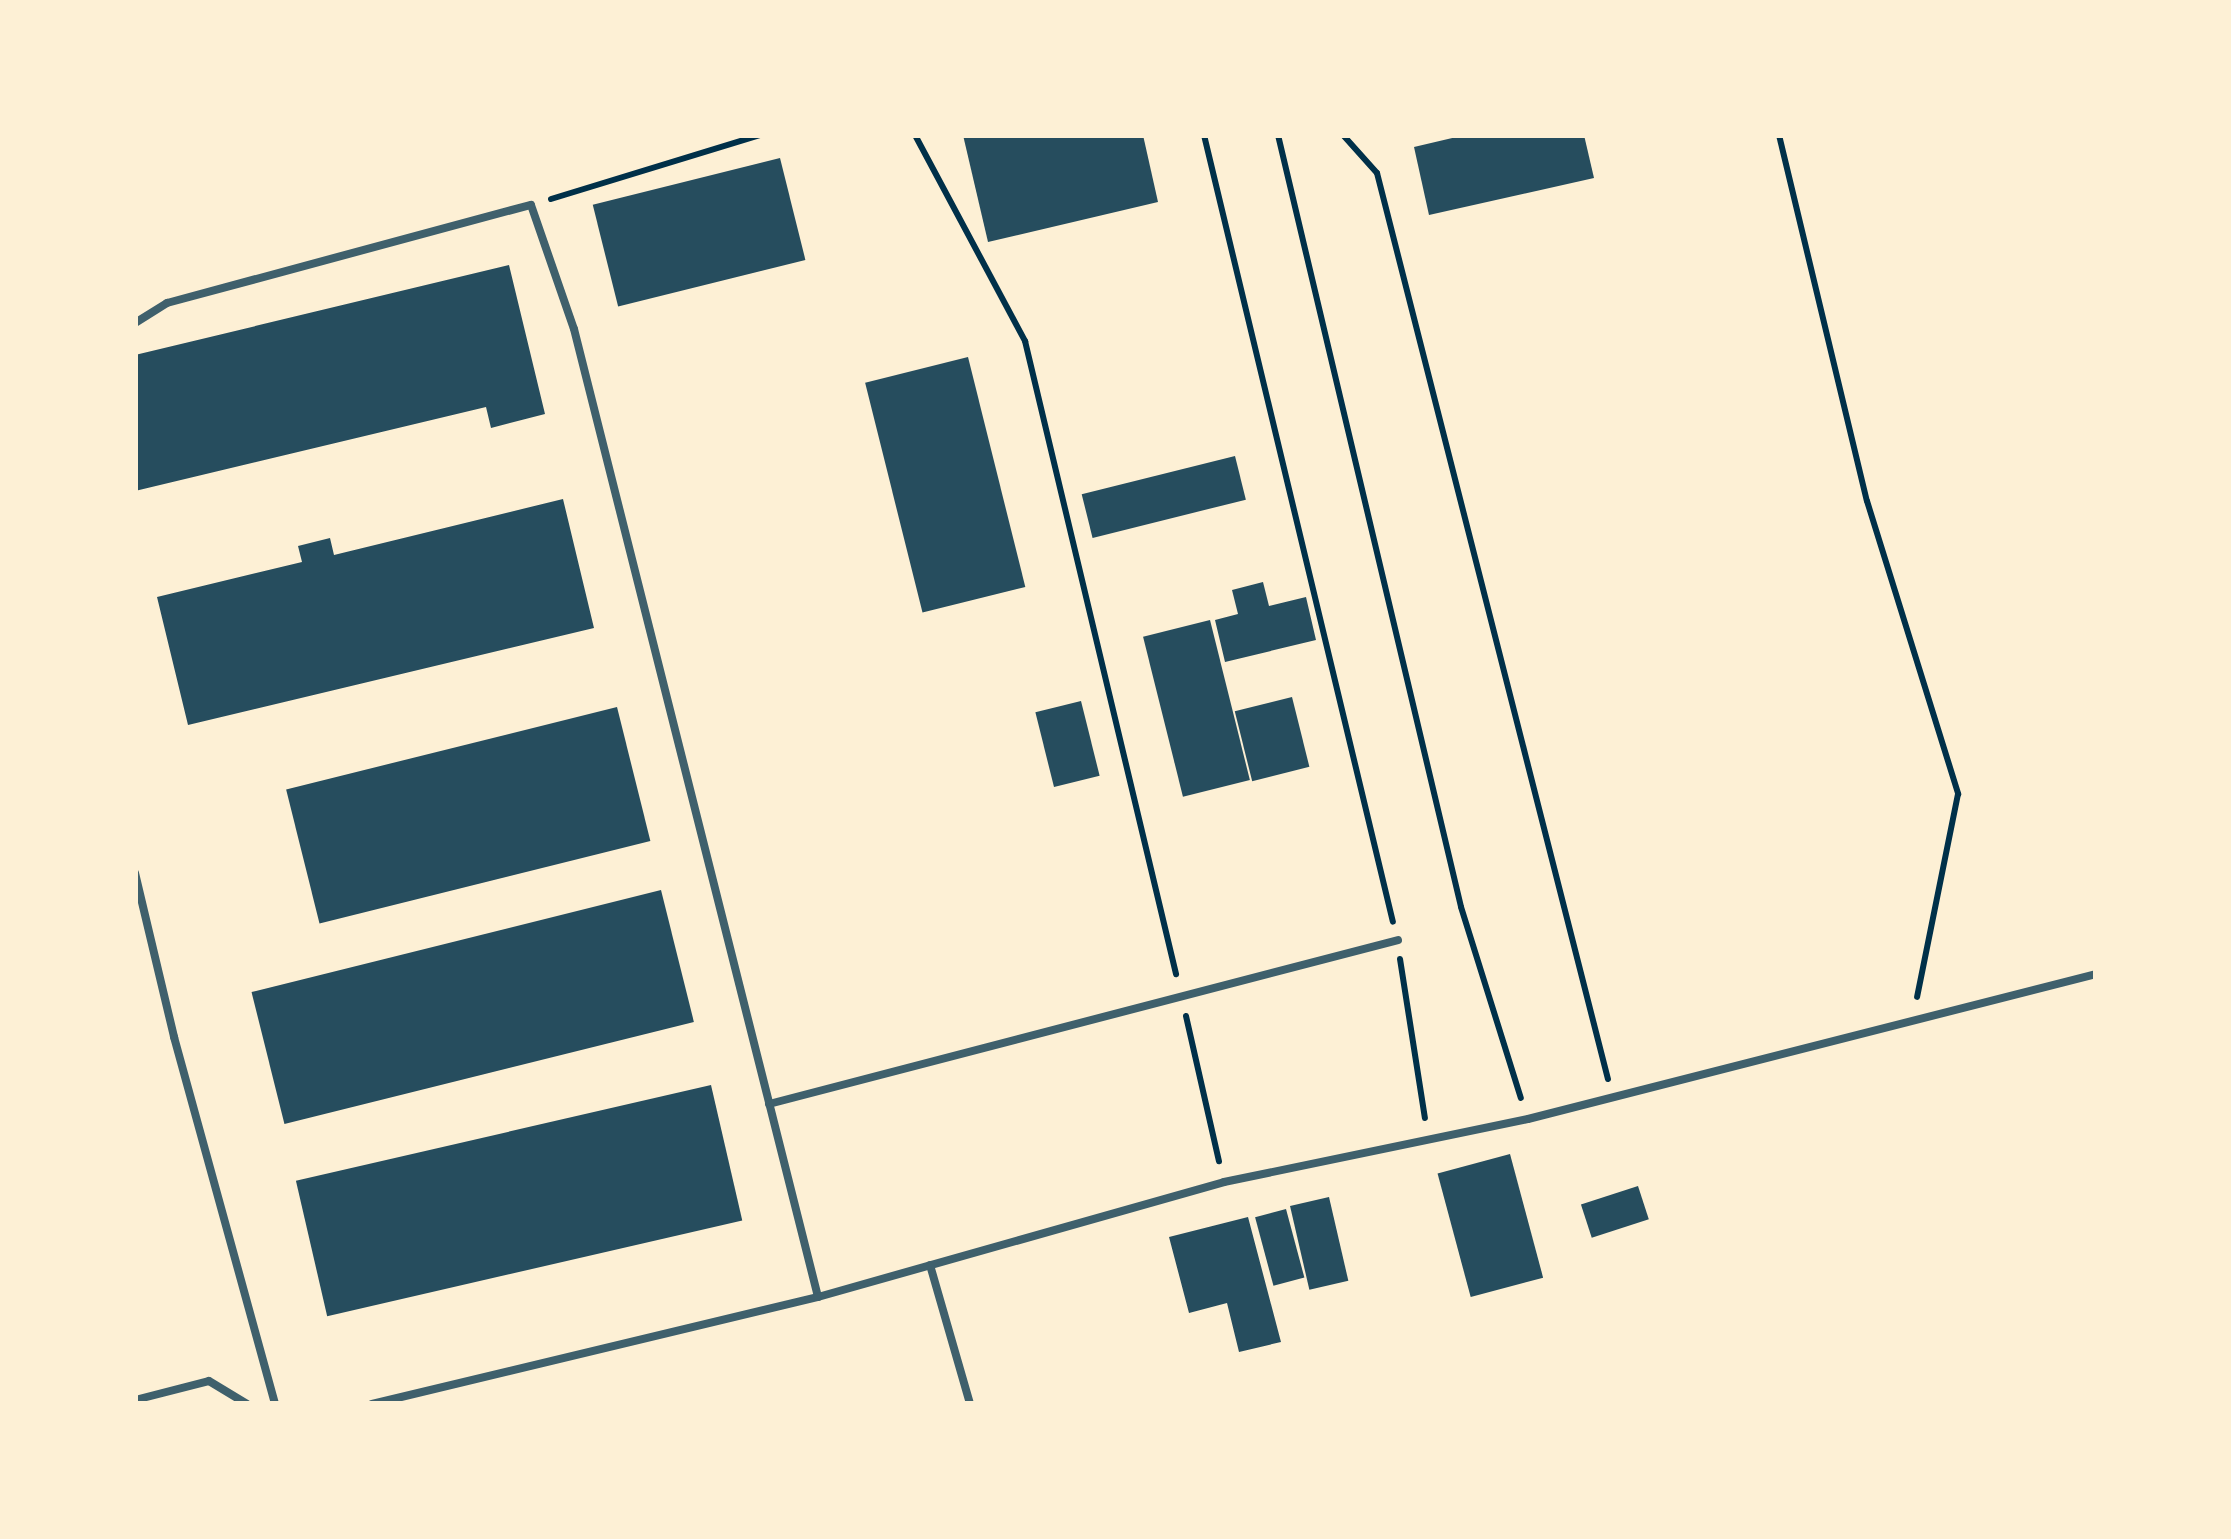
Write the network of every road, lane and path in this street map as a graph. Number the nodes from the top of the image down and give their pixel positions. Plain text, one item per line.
1 (760, 135) edge
2 (915, 135) edge
3 (1204, 135) edge
4 (1278, 135) edge
5 (1342, 135) edge
6 (1779, 135) edge
7 (531, 205) junction
8 (135, 323) edge
9 (135, 873) edge
10 (1398, 940) junction
11 (2096, 974) edge
12 (1181, 997) junction
13 (1912, 1019) junction
14 (1612, 1097) junction
15 (770, 1104) junction
16 (1528, 1119) junction
17 (1428, 1139) junction
18 (1224, 1182) junction
19 (930, 1264) junction
20 (818, 1297) junction
21 (135, 1400) edge
22 (247, 1404) edge
23 (275, 1404) edge
24 (372, 1404) edge
25 (970, 1404) edge

1 - 7 path
2 - 12 path
3 - 10 path
4 - 16 path
5 - 14 path
6 - 13 path
7 - 8 lane
7 - 15 lane
9 - 23 lane
10 - 12 lane
10 - 17 path
11 - 13 lane
12 - 15 lane
12 - 18 path
13 - 14 lane
14 - 16 lane
15 - 20 lane
16 - 17 lane
17 - 18 lane
18 - 19 lane
19 - 20 lane
19 - 25 lane
20 - 24 lane
21 - 22 lane

